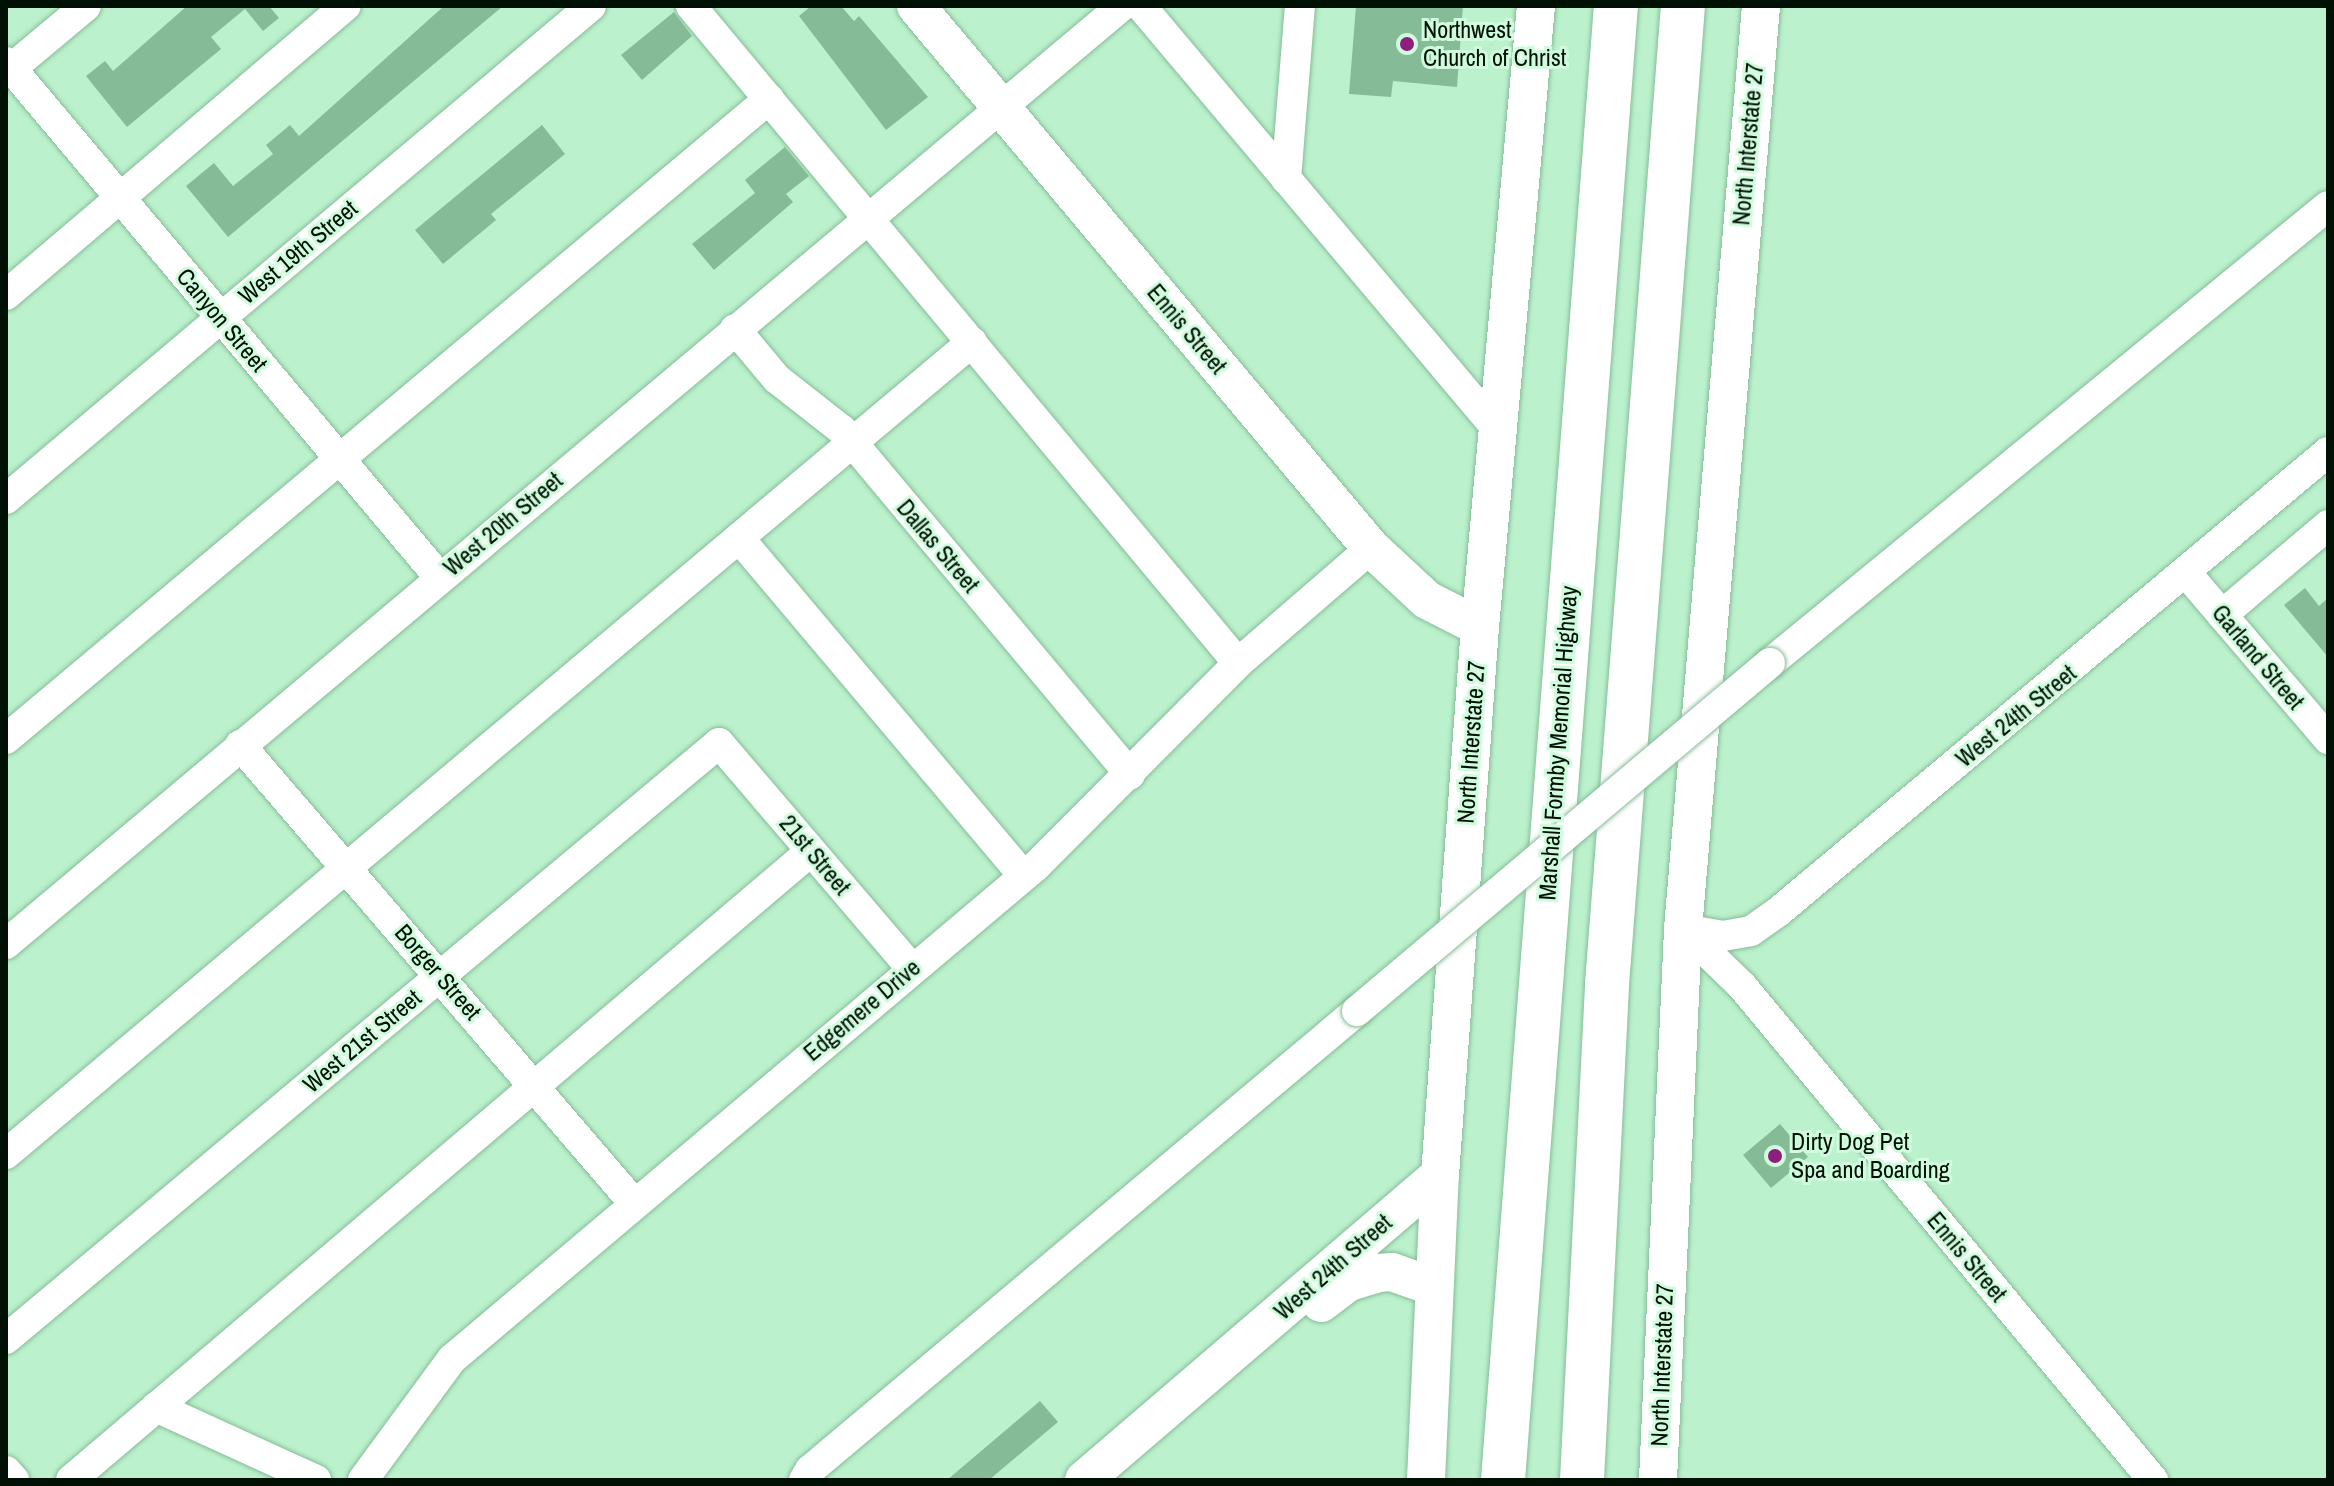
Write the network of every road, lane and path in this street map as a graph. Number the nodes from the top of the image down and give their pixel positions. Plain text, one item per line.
1 (86, 6) edge
2 (346, 6) edge
3 (591, 6) edge
4 (691, 6) edge
5 (916, 6) edge
6 (1122, 6) edge
7 (1141, 6) edge
8 (1300, 6) edge
9 (1536, 6) edge
10 (1616, 6) edge
11 (1683, 6) edge
12 (1761, 6) edge
13 (8, 68) edge
14 (769, 99) junction
15 (1002, 108) junction
16 (1286, 179) junction
17 (121, 198) junction
18 (2328, 206) edge
19 (868, 219) junction
20 (6, 295) edge
21 (220, 317) junction
22 (735, 329) junction
23 (972, 342) junction
24 (1497, 429) junction
25 (852, 443) junction
26 (2328, 452) edge
27 (339, 459) junction
28 (6, 499) edge
29 (2328, 525) edge
30 (739, 538) junction
31 (1371, 548) junction
32 (2188, 575) junction
33 (439, 577) junction
34 (2222, 615) junction
35 (1480, 627) junction
36 (1238, 663) junction
37 (2326, 731) edge
38 (6, 739) edge
39 (719, 743) joint
40 (240, 745) junction
41 (1130, 775) junction
42 (811, 851) junction
43 (347, 868) junction
44 (1024, 876) junction
45 (1683, 929) junction
46 (6, 944) edge
47 (911, 968) junction
48 (441, 975) junction
49 (533, 1084) junction
50 (6, 1154) edge
51 (1440, 1175) junction
52 (633, 1202) junction
53 (1434, 1287) junction
54 (6, 1339) edge
55 (1226, 1358) junction
56 (156, 1407) junction
57 (6, 1471) edge
58 (14, 1480) edge
59 (71, 1480) edge
60 (316, 1480) edge
61 (363, 1480) edge
62 (804, 1480) edge
63 (1084, 1480) edge
64 (1426, 1480) edge
65 (1500, 1480) edge
66 (1582, 1480) edge
67 (1658, 1480) edge
68 (2153, 1480) edge

1 - 13 street
2 - 17 street
3 - 21 street, West 19th Street
4 - 14 street
5 - 15 main road, Ennis Street
6 - 15 street, West 20th Street
7 - 16 street
8 - 16 street
9 - 24 main road, North Interstate 27
10 - 65 highway, Marshall Formby Memorial Highway
11 - 66 highway
12 - 45 main road, North Interstate 27
13 - 17 street, Canyon Street
14 - 19 street
14 - 27 street
15 - 19 street, West 20th Street
15 - 31 main road, Ennis Street
16 - 24 street
17 - 20 street
17 - 21 street, Canyon Street
18 - 62 street, bridge
19 - 22 street, West 20th Street
19 - 23 street
21 - 27 street, Canyon Street
21 - 28 street, West 19th Street
22 - 25 street, Dallas Street
22 - 33 street, West 20th Street
23 - 25 street
23 - 36 street
24 - 35 main road, North Interstate 27
25 - 30 street
25 - 41 street, Dallas Street
26 - 32 street, West 24th Street
27 - 33 street, Canyon Street
27 - 38 street
29 - 34 street
30 - 43 street
30 - 44 street
31 - 35 main road, Ennis Street
31 - 36 street, Edgemere Drive
32 - 34 street, Garland Street
32 - 45 street, West 24th Street
33 - 40 street, West 20th Street
34 - 37 street, Garland Street
35 - 51 main road, North Interstate 27
36 - 41 street, Edgemere Drive
39 - 42 street, 21st Street
39 - 48 street, West 21st Street
40 - 43 street, Borger Street
40 - 46 street, West 20th Street
41 - 44 street, Edgemere Drive
42 - 47 street, 21st Street
42 - 49 street
43 - 48 street, Borger Street
43 - 50 street
44 - 47 street, Edgemere Drive
45 - 67 main road, North Interstate 27
45 - 68 street, Ennis Street
47 - 52 street, Edgemere Drive
48 - 49 street, Borger Street
48 - 54 street, West 21st Street
49 - 52 street, Borger Street
49 - 56 street
51 - 53 main road, North Interstate 27
51 - 55 main road, West 24th Street
52 - 61 street, Edgemere Drive
53 - 55 main road, West 24th Street
53 - 64 main road, North Interstate 27
55 - 63 main road, West 24th Street
56 - 59 street
56 - 60 street
57 - 58 street

